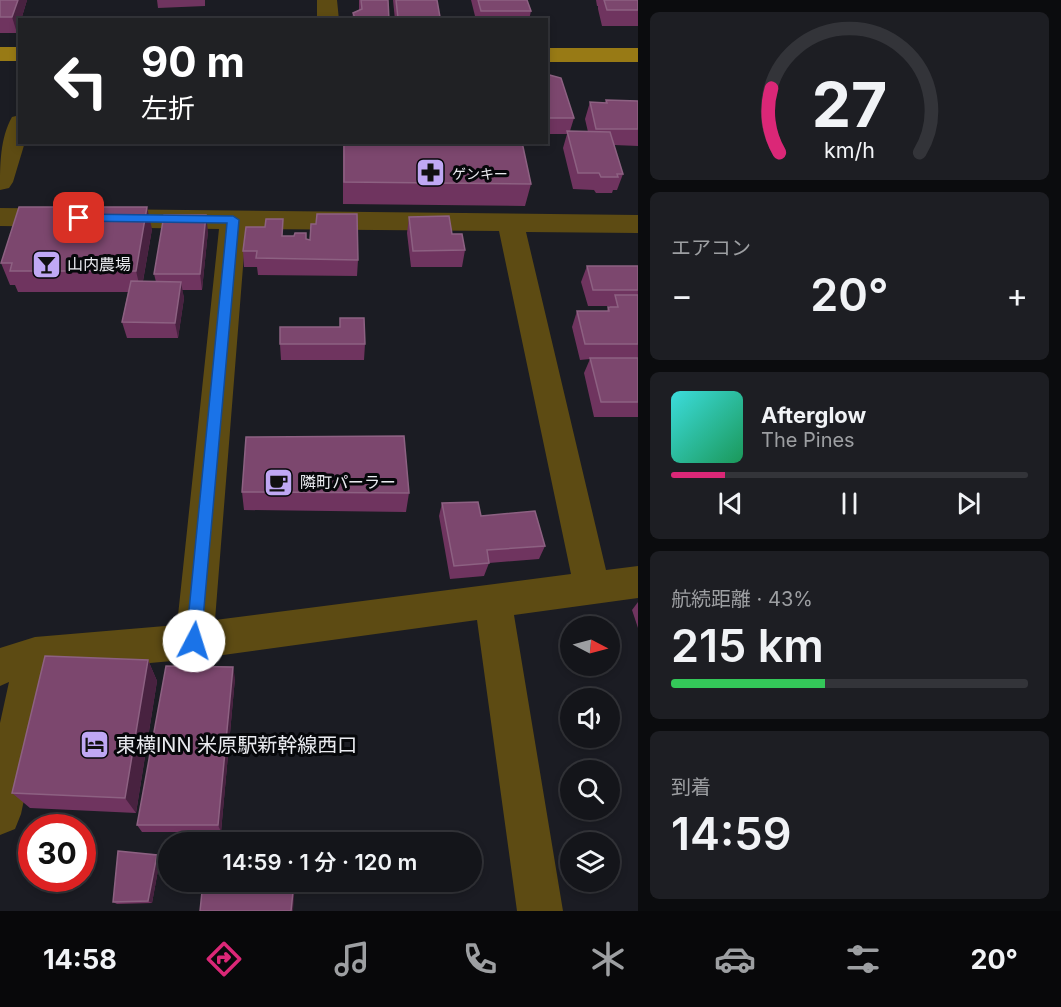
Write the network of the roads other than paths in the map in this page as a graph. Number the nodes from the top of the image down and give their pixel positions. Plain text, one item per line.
1 (327, 0) edge
2 (328, 18) edge
3 (0, 54) edge
4 (18, 54) edge
5 (548, 55) edge
6 (638, 55) edge
7 (18, 128) edge
8 (0, 182) edge
9 (0, 217) edge
10 (233, 220) junction
11 (511, 223) junction
12 (638, 224) edge
13 (638, 582) edge
14 (592, 588) junction
15 (493, 601) junction
16 (194, 641) junction
17 (18, 661) edge
18 (0, 814) edge
19 (540, 911) edge

1 - 2 street
3 - 4 main road
5 - 6 main road
7 - 8 street
9 - 10 street
10 - 11 street
10 - 16 street
11 - 12 street
11 - 14 street
13 - 14 street
14 - 15 street
15 - 16 street
15 - 19 street
16 - 17 street
17 - 18 street

